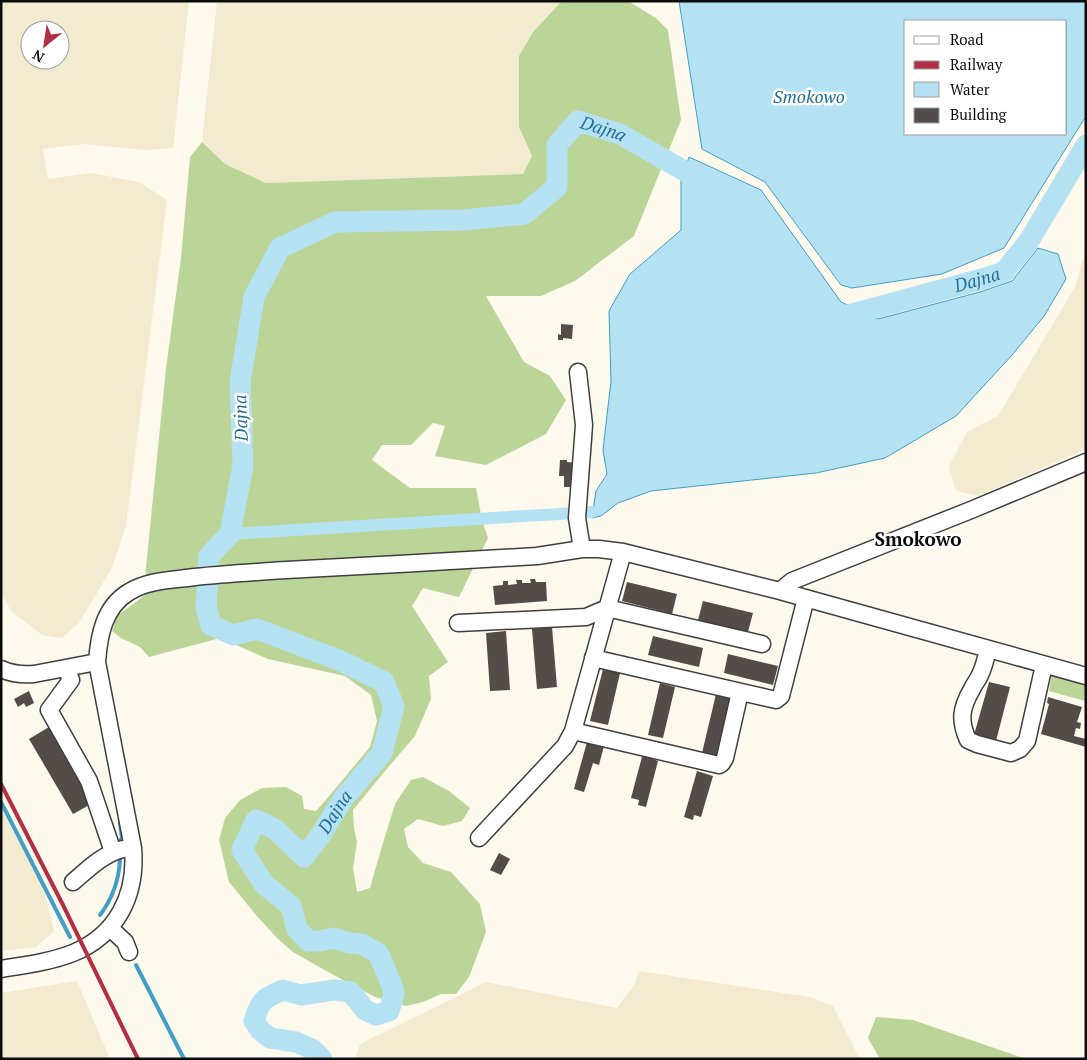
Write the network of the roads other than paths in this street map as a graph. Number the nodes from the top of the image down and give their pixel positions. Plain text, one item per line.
1 (578, 372) dead end
2 (1086, 462) edge
3 (582, 549) junction
4 (623, 552) junction
5 (780, 591) junction
6 (806, 598) junction
7 (607, 608) junction
8 (458, 623) dead end
9 (762, 644) dead end
10 (988, 649) junction
11 (593, 658) junction
12 (97, 662) junction
13 (1044, 665) junction
14 (66, 668) junction
15 (1, 669) edge
16 (1086, 676) edge
17 (740, 692) junction
18 (573, 731) junction
19 (479, 838) dead end
20 (133, 848) junction
21 (113, 852) junction
22 (73, 882) dead end
23 (110, 928) junction
24 (129, 952) dead end
25 (1, 969) edge

1 - 3 street
2 - 5 street
3 - 4 street
3 - 12 street
4 - 5 street
4 - 7 street
5 - 6 street
6 - 10 street
6 - 17 street
7 - 8 street
7 - 9 street
7 - 11 street
10 - 13 street
10 - 13 street
11 - 17 street
11 - 18 street
12 - 14 street
12 - 20 street
13 - 16 street
14 - 15 street
14 - 21 street
17 - 18 street
18 - 19 street
20 - 21 street
20 - 23 street
21 - 22 street
23 - 24 street
23 - 25 street

